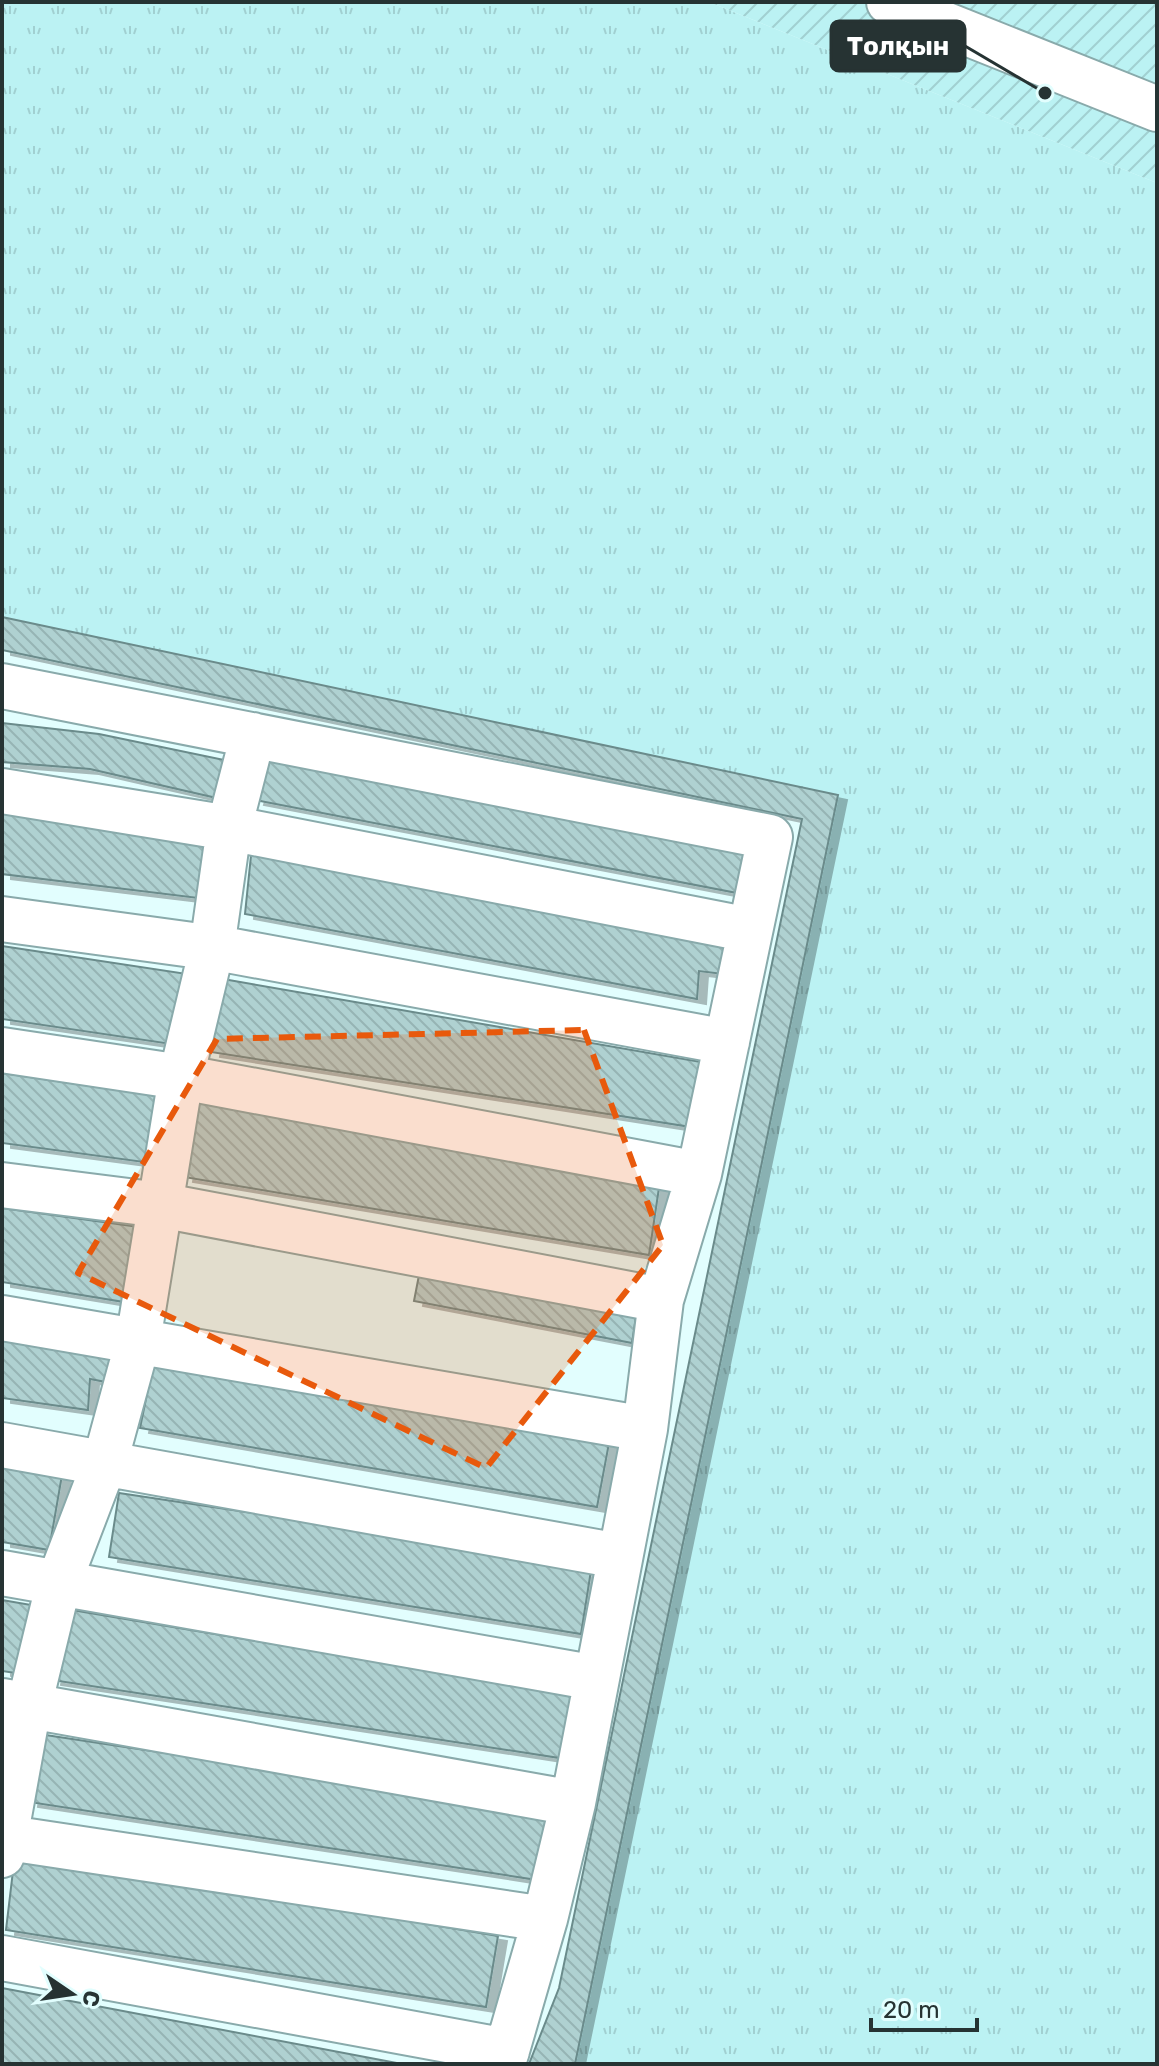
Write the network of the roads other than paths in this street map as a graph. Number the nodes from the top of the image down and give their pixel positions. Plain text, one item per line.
1 (889, 2) edge
2 (1157, 109) edge
3 (2, 686) edge
4 (253, 735) junction
5 (2, 791) edge
6 (229, 828) junction
7 (2, 919) edge
8 (750, 930) junction
9 (212, 948) junction
10 (727, 1042) junction
11 (2, 1050) edge
12 (181, 1077) junction
13 (699, 1174) junction
14 (2, 1185) edge
15 (160, 1205) junction
16 (661, 1300) junction
17 (2, 1318) edge
18 (138, 1341) junction
19 (645, 1429) junction
20 (2, 1445) edge
21 (105, 1462) junction
22 (619, 1556) junction
23 (2, 1573) edge
24 (59, 1582) junction
25 (596, 1678) junction
26 (16, 1704) edge
27 (573, 1803) junction
28 (3, 1843) edge
29 (545, 1919) junction
30 (2, 1958) edge
31 (505, 2058) edge

1 - 2 street
3 - 4 street
4 - 6 street
4 - 8 street
5 - 6 street
6 - 8 street
6 - 9 street
7 - 9 street
8 - 10 street
9 - 10 street
9 - 12 street
10 - 13 street
11 - 12 street
12 - 13 street
12 - 15 street
13 - 16 street
14 - 15 street
15 - 16 street
15 - 18 street
16 - 19 street
17 - 18 street
18 - 19 street
18 - 21 street
19 - 22 street
20 - 21 street
21 - 22 street
21 - 24 street
22 - 25 street
23 - 24 street
24 - 25 street
24 - 26 street
25 - 27 street
26 - 27 street
26 - 28 street
27 - 29 street
28 - 29 street
29 - 31 street
30 - 31 street

